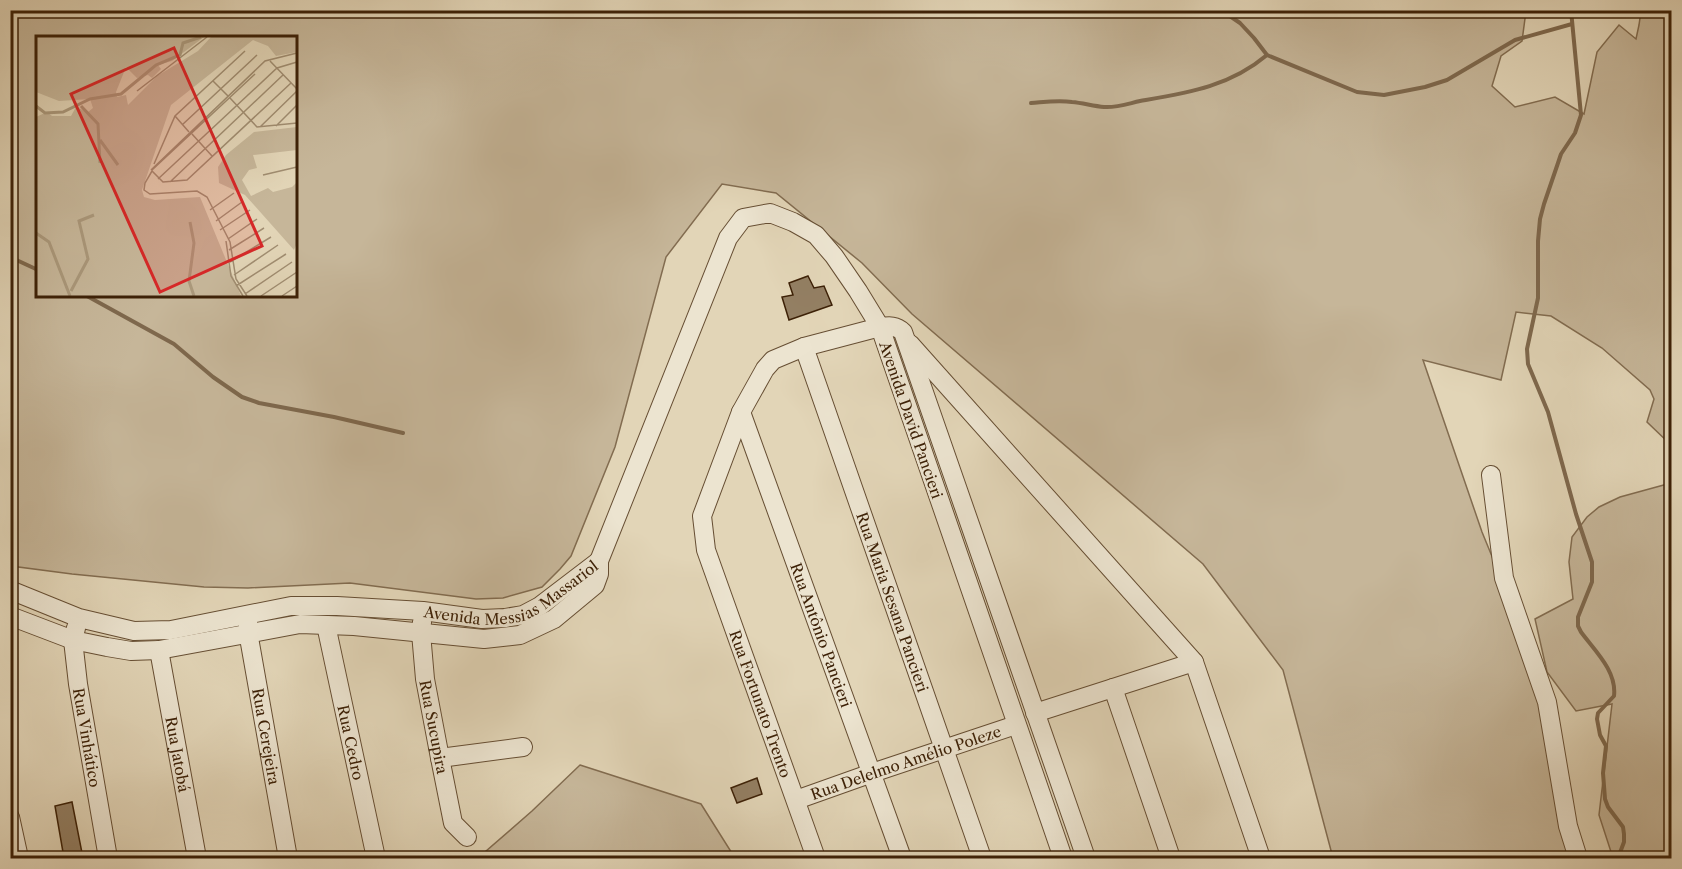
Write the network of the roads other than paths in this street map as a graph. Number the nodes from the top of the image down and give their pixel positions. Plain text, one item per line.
1 (880, 327) junction
2 (905, 338) junction
3 (804, 347) junction
4 (741, 412) junction
5 (1491, 475) dead end
6 (599, 561) junction
7 (10, 590) edge
8 (423, 611) junction
9 (249, 613) junction
10 (10, 616) edge
11 (79, 618) junction
12 (326, 625) junction
13 (248, 632) junction
14 (421, 633) junction
15 (73, 640) junction
16 (159, 650) junction
17 (1194, 662) junction
18 (1113, 688) junction
19 (1035, 713) junction
20 (1016, 725) junction
21 (523, 747) dead end
22 (944, 750) junction
23 (440, 758) junction
24 (872, 773) junction
25 (796, 800) junction
26 (10, 818) edge
27 (467, 837) dead end
28 (19, 858) edge
29 (108, 858) edge
30 (197, 858) edge
31 (288, 858) edge
32 (376, 858) edge
33 (816, 858) edge
34 (902, 858) edge
35 (982, 858) edge
36 (1063, 858) edge
37 (1086, 858) edge
38 (1172, 858) edge
39 (1261, 858) edge
40 (1578, 858) edge

1 - 2 street, Avenida David Pancieri
1 - 3 street, Rua Fortunato Trento
1 - 6 street
1 - 20 street, Avenida David Pancieri
2 - 17 street
2 - 19 street, Avenida David Pancieri
3 - 4 street, Rua Fortunato Trento
3 - 22 street, Rua Maria Sesana Pancieri
4 - 24 street, Rua Antônio Pancieri
4 - 25 street, Rua Fortunato Trento
5 - 40 street
6 - 8 street, Avenida Messias Massariol
6 - 14 street, Avenida Messias Massariol
7 - 11 street, Avenida Messias Massariol
8 - 9 street, Avenida Messias Massariol
8 - 14 street, Rua Sucupira
9 - 11 street, Avenida Messias Massariol
9 - 13 street, Rua Cerejeira
10 - 15 street, Avenida Messias Massariol
11 - 15 street, Rua Vinhático
12 - 13 street, Avenida Messias Massariol
12 - 14 street, Avenida Messias Massariol
12 - 32 street, Rua Cedro
13 - 16 street, Avenida Messias Massariol
13 - 31 street, Rua Cerejeira
14 - 23 street, Rua Sucupira
15 - 16 street, Avenida Messias Massariol
15 - 29 street, Rua Vinhático
16 - 30 street, Rua Jatobá
17 - 18 street
17 - 39 street
18 - 19 street
18 - 38 street
19 - 37 street, Avenida David Pancieri
20 - 22 street, Rua Delelmo Amélio Poleze
20 - 36 street, Avenida David Pancieri
21 - 23 street
22 - 24 street, Rua Delelmo Amélio Poleze
22 - 35 street, Rua Maria Sesana Pancieri
23 - 27 street, Rua Sucupira
24 - 25 street, Rua Delelmo Amélio Poleze
24 - 34 street, Rua Antônio Pancieri
25 - 33 street, Rua Fortunato Trento
26 - 28 street

